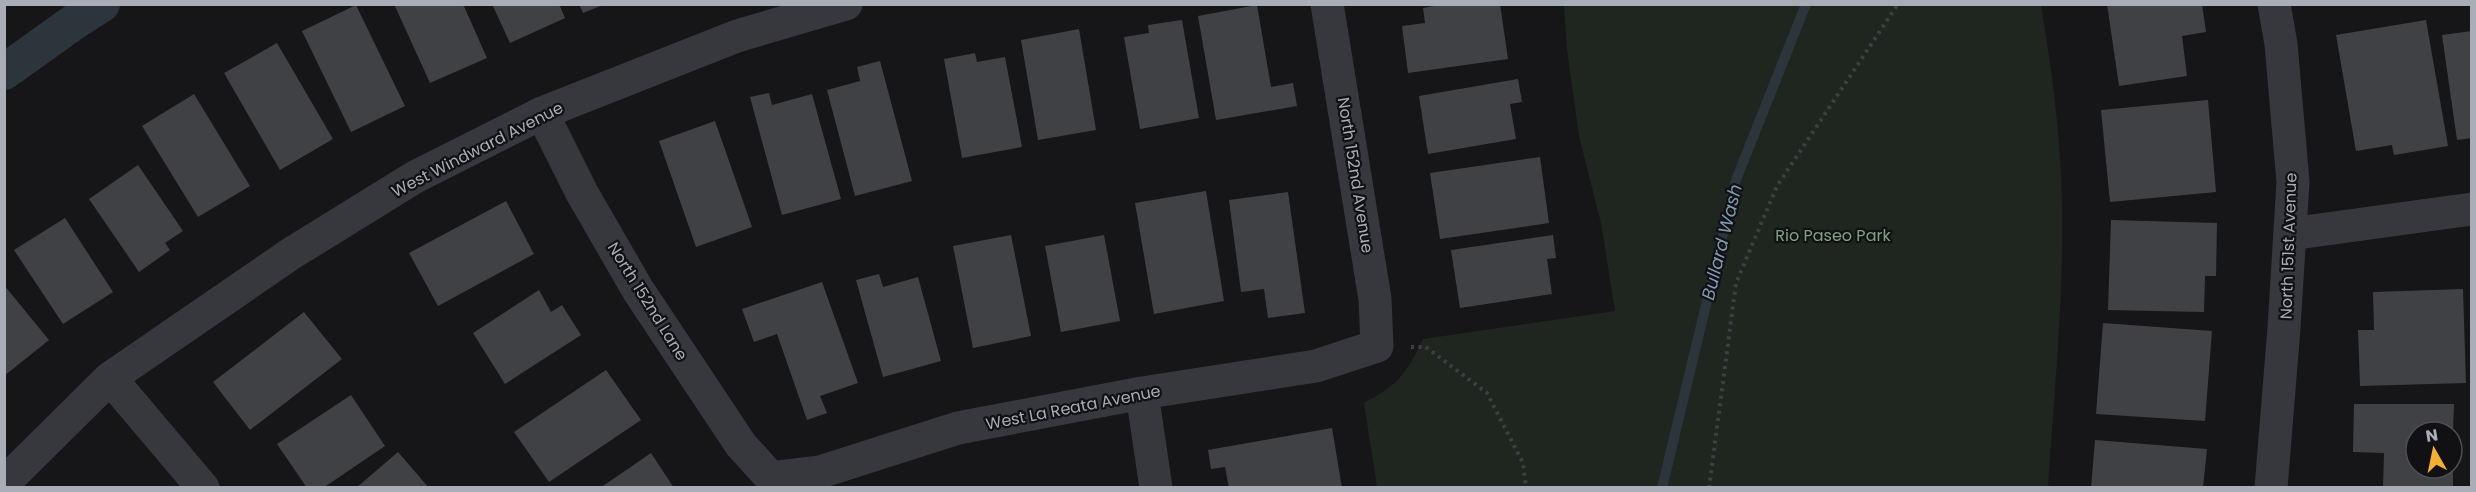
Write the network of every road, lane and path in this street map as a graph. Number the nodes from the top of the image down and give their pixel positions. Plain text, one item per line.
1 (846, 4) edge
2 (1327, 4) edge
3 (1898, 4) edge
4 (2274, 4) edge
5 (542, 113) junction
6 (2472, 209) edge
7 (2290, 234) junction
8 (1377, 346) junction
9 (110, 378) junction
10 (1142, 393) junction
11 (771, 478) joint
12 (4, 483) edge
13 (203, 488) edge
14 (1156, 488) edge
15 (1526, 488) edge
16 (1709, 488) edge
17 (2271, 488) edge

1 - 5 street, West Windward Avenue
2 - 8 street, North 152nd Avenue
3 - 16 path
4 - 7 street, North 151st Avenue
5 - 9 street, West Windward Avenue
5 - 11 street, North 152nd Lane
6 - 7 street
7 - 17 street, North 151st Avenue
8 - 10 street, West La Reata Avenue
8 - 15 path
9 - 12 street, West Windward Avenue
9 - 13 street
10 - 11 street, West La Reata Avenue
10 - 14 street

